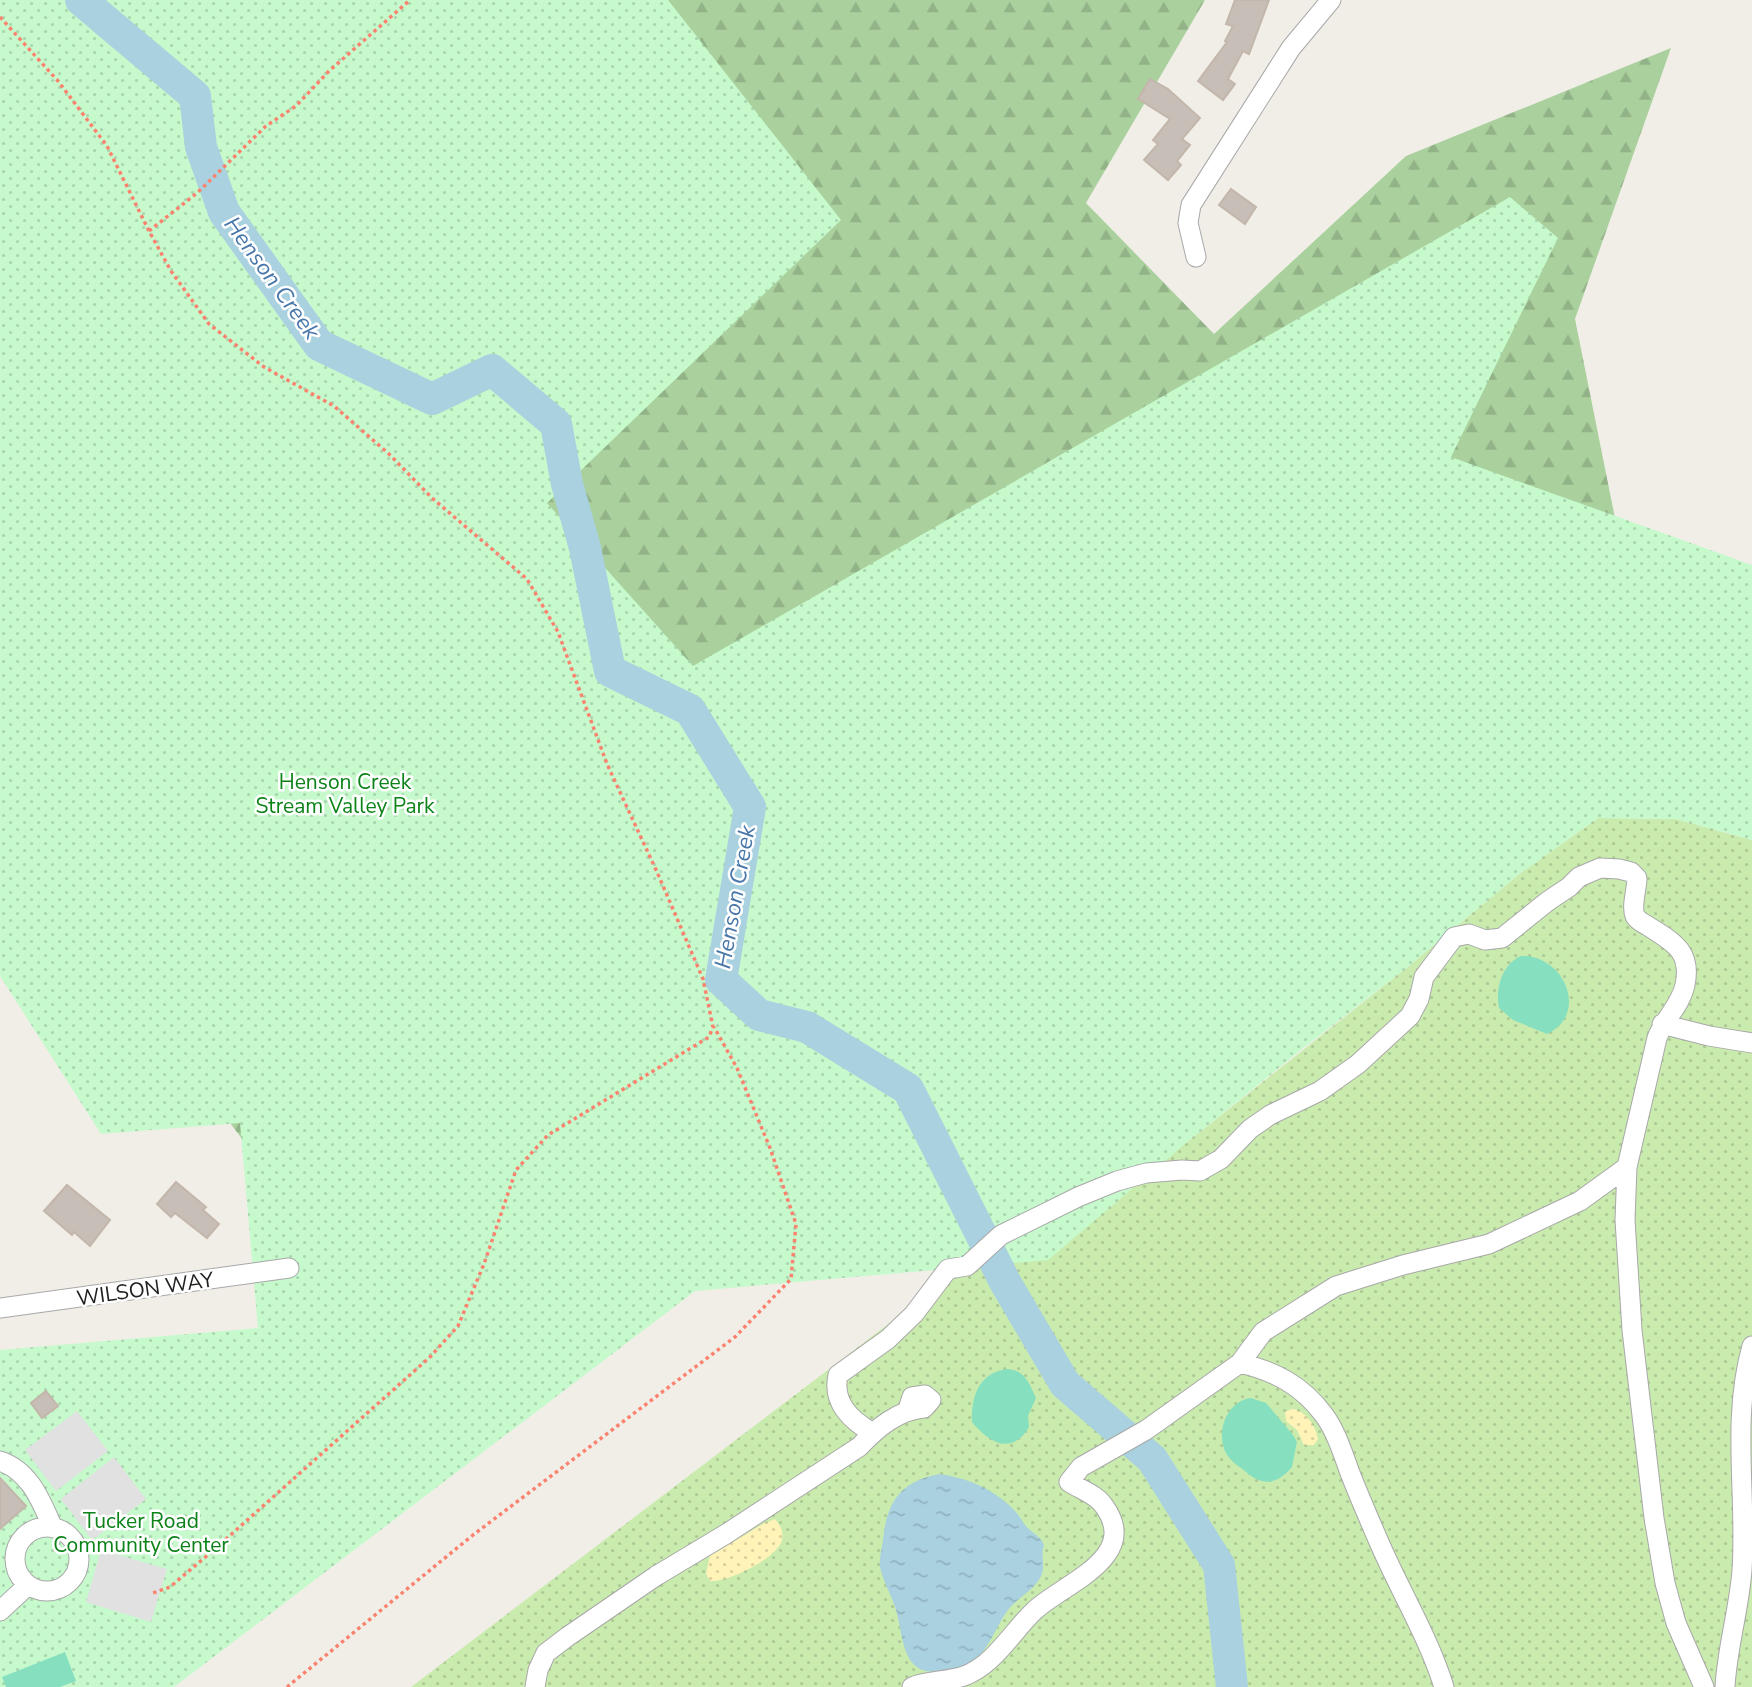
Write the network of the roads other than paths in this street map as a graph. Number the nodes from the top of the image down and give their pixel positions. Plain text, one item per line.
1 (1331, 0) edge
2 (1196, 257) dead end
3 (1662, 1024) junction
4 (1752, 1043) edge
5 (1627, 1167) junction
6 (289, 1268) dead end
7 (0, 1308) edge
8 (1752, 1346) edge
9 (1240, 1363) junction
10 (908, 1409) dead end
11 (873, 1433) junction
12 (0, 1461) edge
13 (53, 1528) junction
14 (27, 1585) junction
15 (0, 1611) edge
16 (535, 1687) edge
17 (912, 1687) edge
18 (1444, 1687) edge
19 (1704, 1687) edge
20 (1725, 1687) edge

1 - 2 street
3 - 4 street
3 - 5 street
3 - 11 street
5 - 9 street
5 - 19 street
6 - 7 street, WILSON WAY
8 - 20 street
9 - 17 street
9 - 18 street
10 - 11 street
11 - 16 street
12 - 13 street
13 - 14 street
13 - 14 street
14 - 15 street

